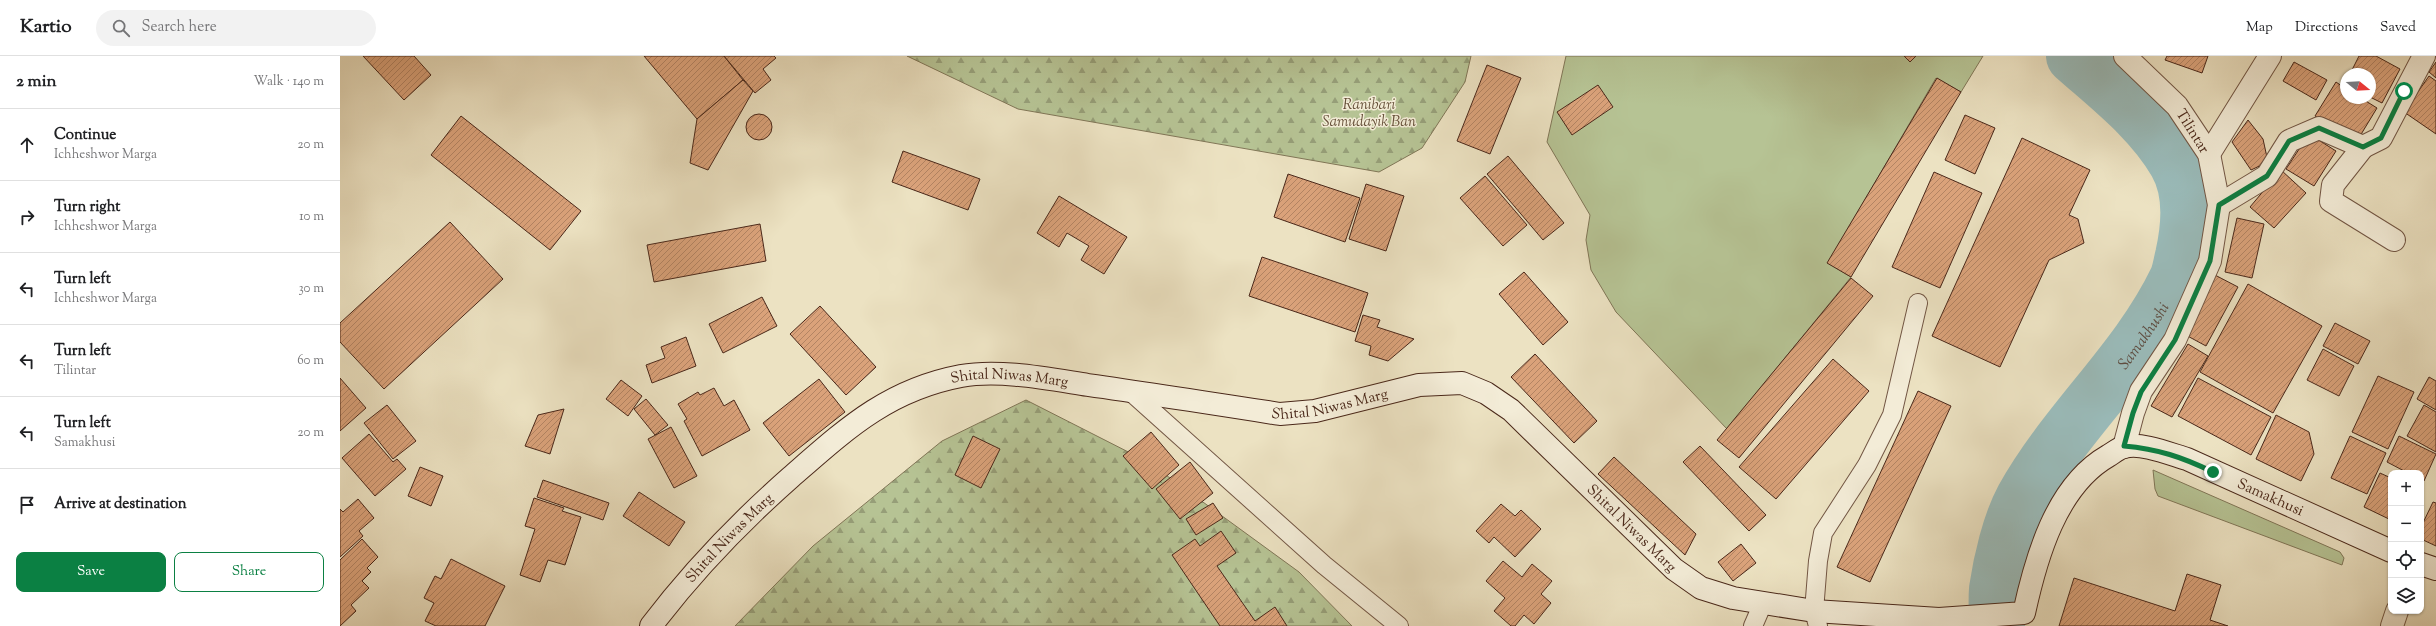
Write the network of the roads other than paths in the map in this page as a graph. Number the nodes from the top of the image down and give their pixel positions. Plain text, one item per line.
1 (2125, 56) edge
2 (2270, 56) edge
3 (2424, 56) edge
4 (2363, 147) junction
5 (2209, 154) junction
6 (2219, 205) junction
7 (2394, 240) dead end
8 (1918, 303) dead end
9 (1130, 391) junction
10 (2124, 446) junction
11 (2388, 550) edge
12 (2424, 565) edge
13 (2436, 569) edge
14 (1763, 603) junction
15 (2396, 614) edge
16 (1816, 618) edge
17 (2019, 618) edge
18 (651, 626) edge
19 (1399, 626) edge
20 (1753, 626) edge
21 (2392, 626) edge

1 - 5 street, Tilintar
2 - 5 street
3 - 4 street
4 - 6 street
4 - 7 street
5 - 6 street, Tilintar
6 - 10 street, Tilintar
8 - 16 lane
9 - 14 street, Shital Niwas Marg
9 - 18 street, Shital Niwas Marg
9 - 19 lane
10 - 11 street, Samakhusi
10 - 17 street
12 - 13 street
14 - 16 street, Shital Niwas Marg
14 - 20 lane
15 - 21 street
16 - 17 street, Shital Niwas Marg

